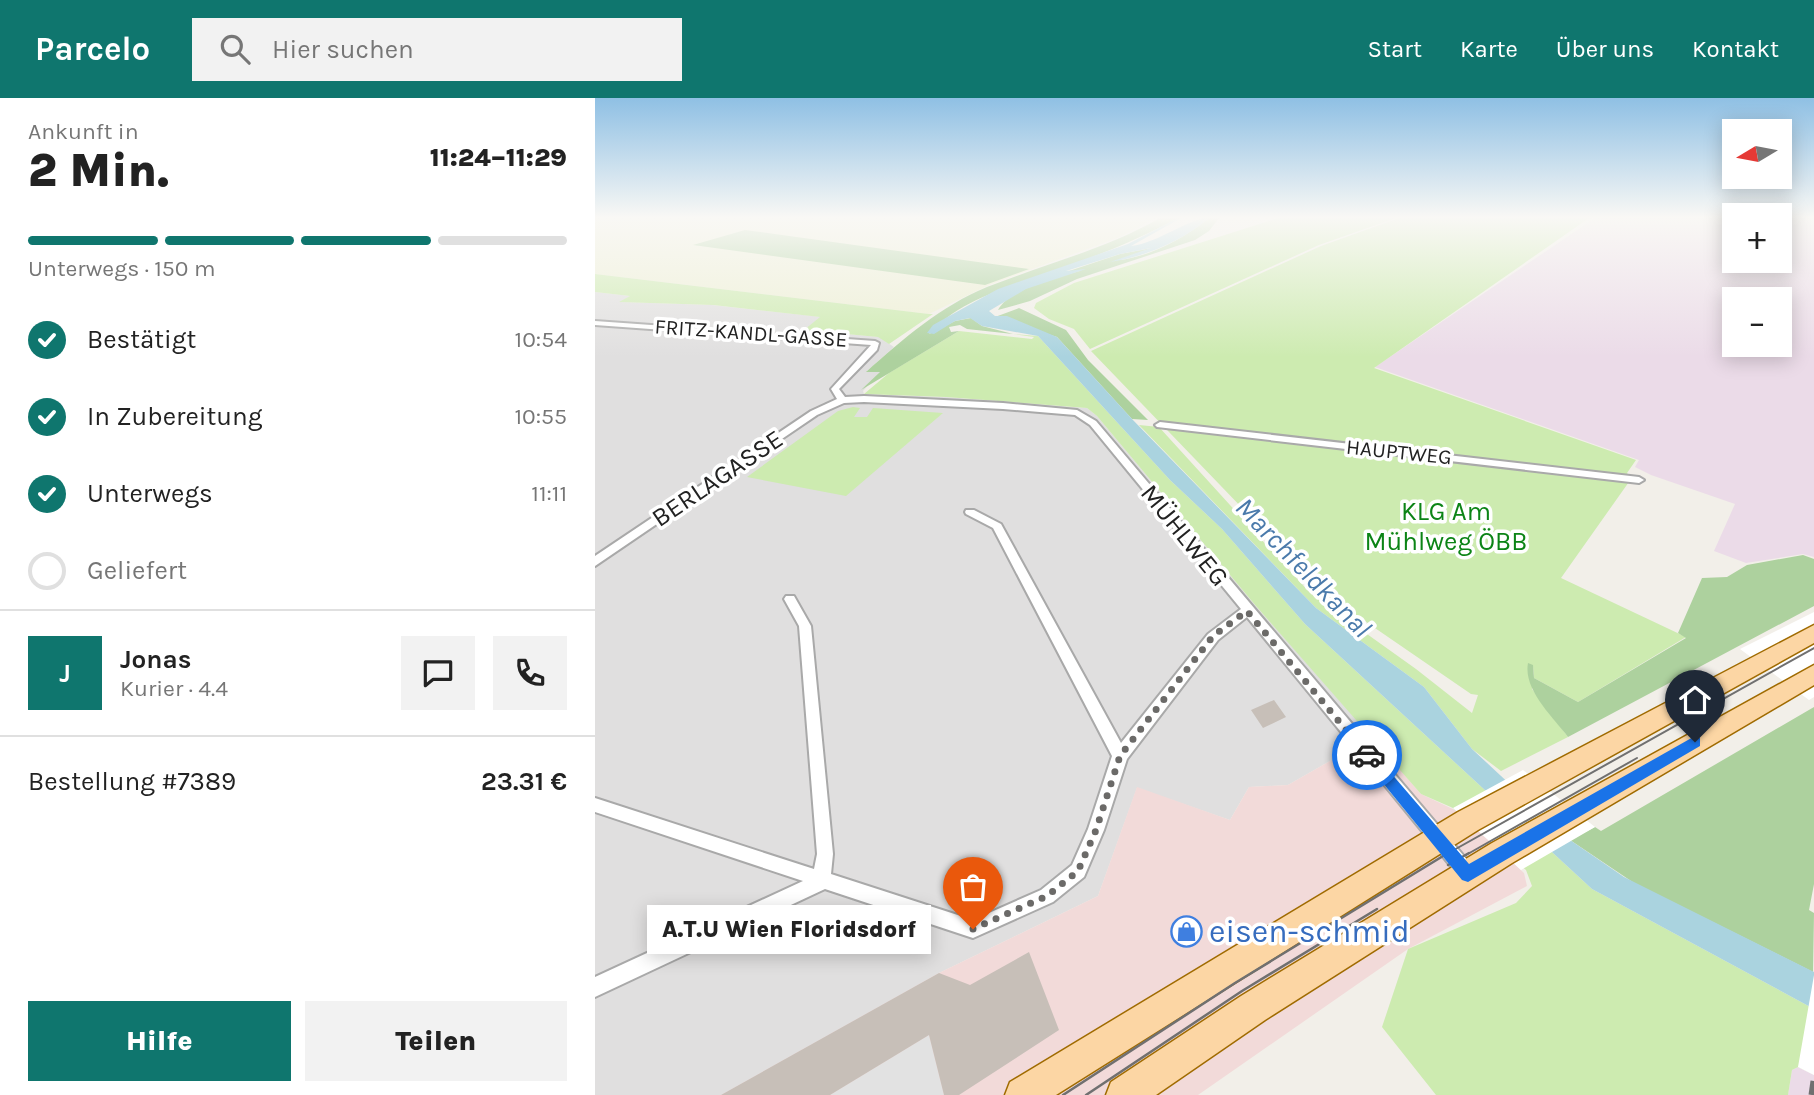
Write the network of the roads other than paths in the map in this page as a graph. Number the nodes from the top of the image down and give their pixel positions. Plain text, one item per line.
1 (595, 323) edge
2 (842, 400) junction
3 (1160, 425) dead end
4 (1639, 480) dead end
5 (970, 512) dead end
6 (595, 562) edge
7 (790, 599) dead end
8 (1247, 611) junction
9 (1814, 633) edge
10 (1803, 681) edge
11 (1120, 756) junction
12 (595, 805) edge
13 (1437, 840) junction
14 (1468, 874) junction
15 (821, 882) junction
16 (595, 987) edge
17 (1023, 1095) edge
18 (1124, 1095) edge

1 - 2 street, FRITZ-KANDL-GASSE
2 - 6 street, BERLAGASSE
2 - 8 street, MÜHLWEG
3 - 4 street, HAUPTWEG
5 - 11 street
7 - 15 street
8 - 11 street
8 - 13 street, MÜHLWEG
9 - 13 main road
10 - 14 main road
11 - 15 street
12 - 15 street
13 - 14 street, MÜHLWEG
13 - 17 main road
14 - 18 main road
15 - 16 street

